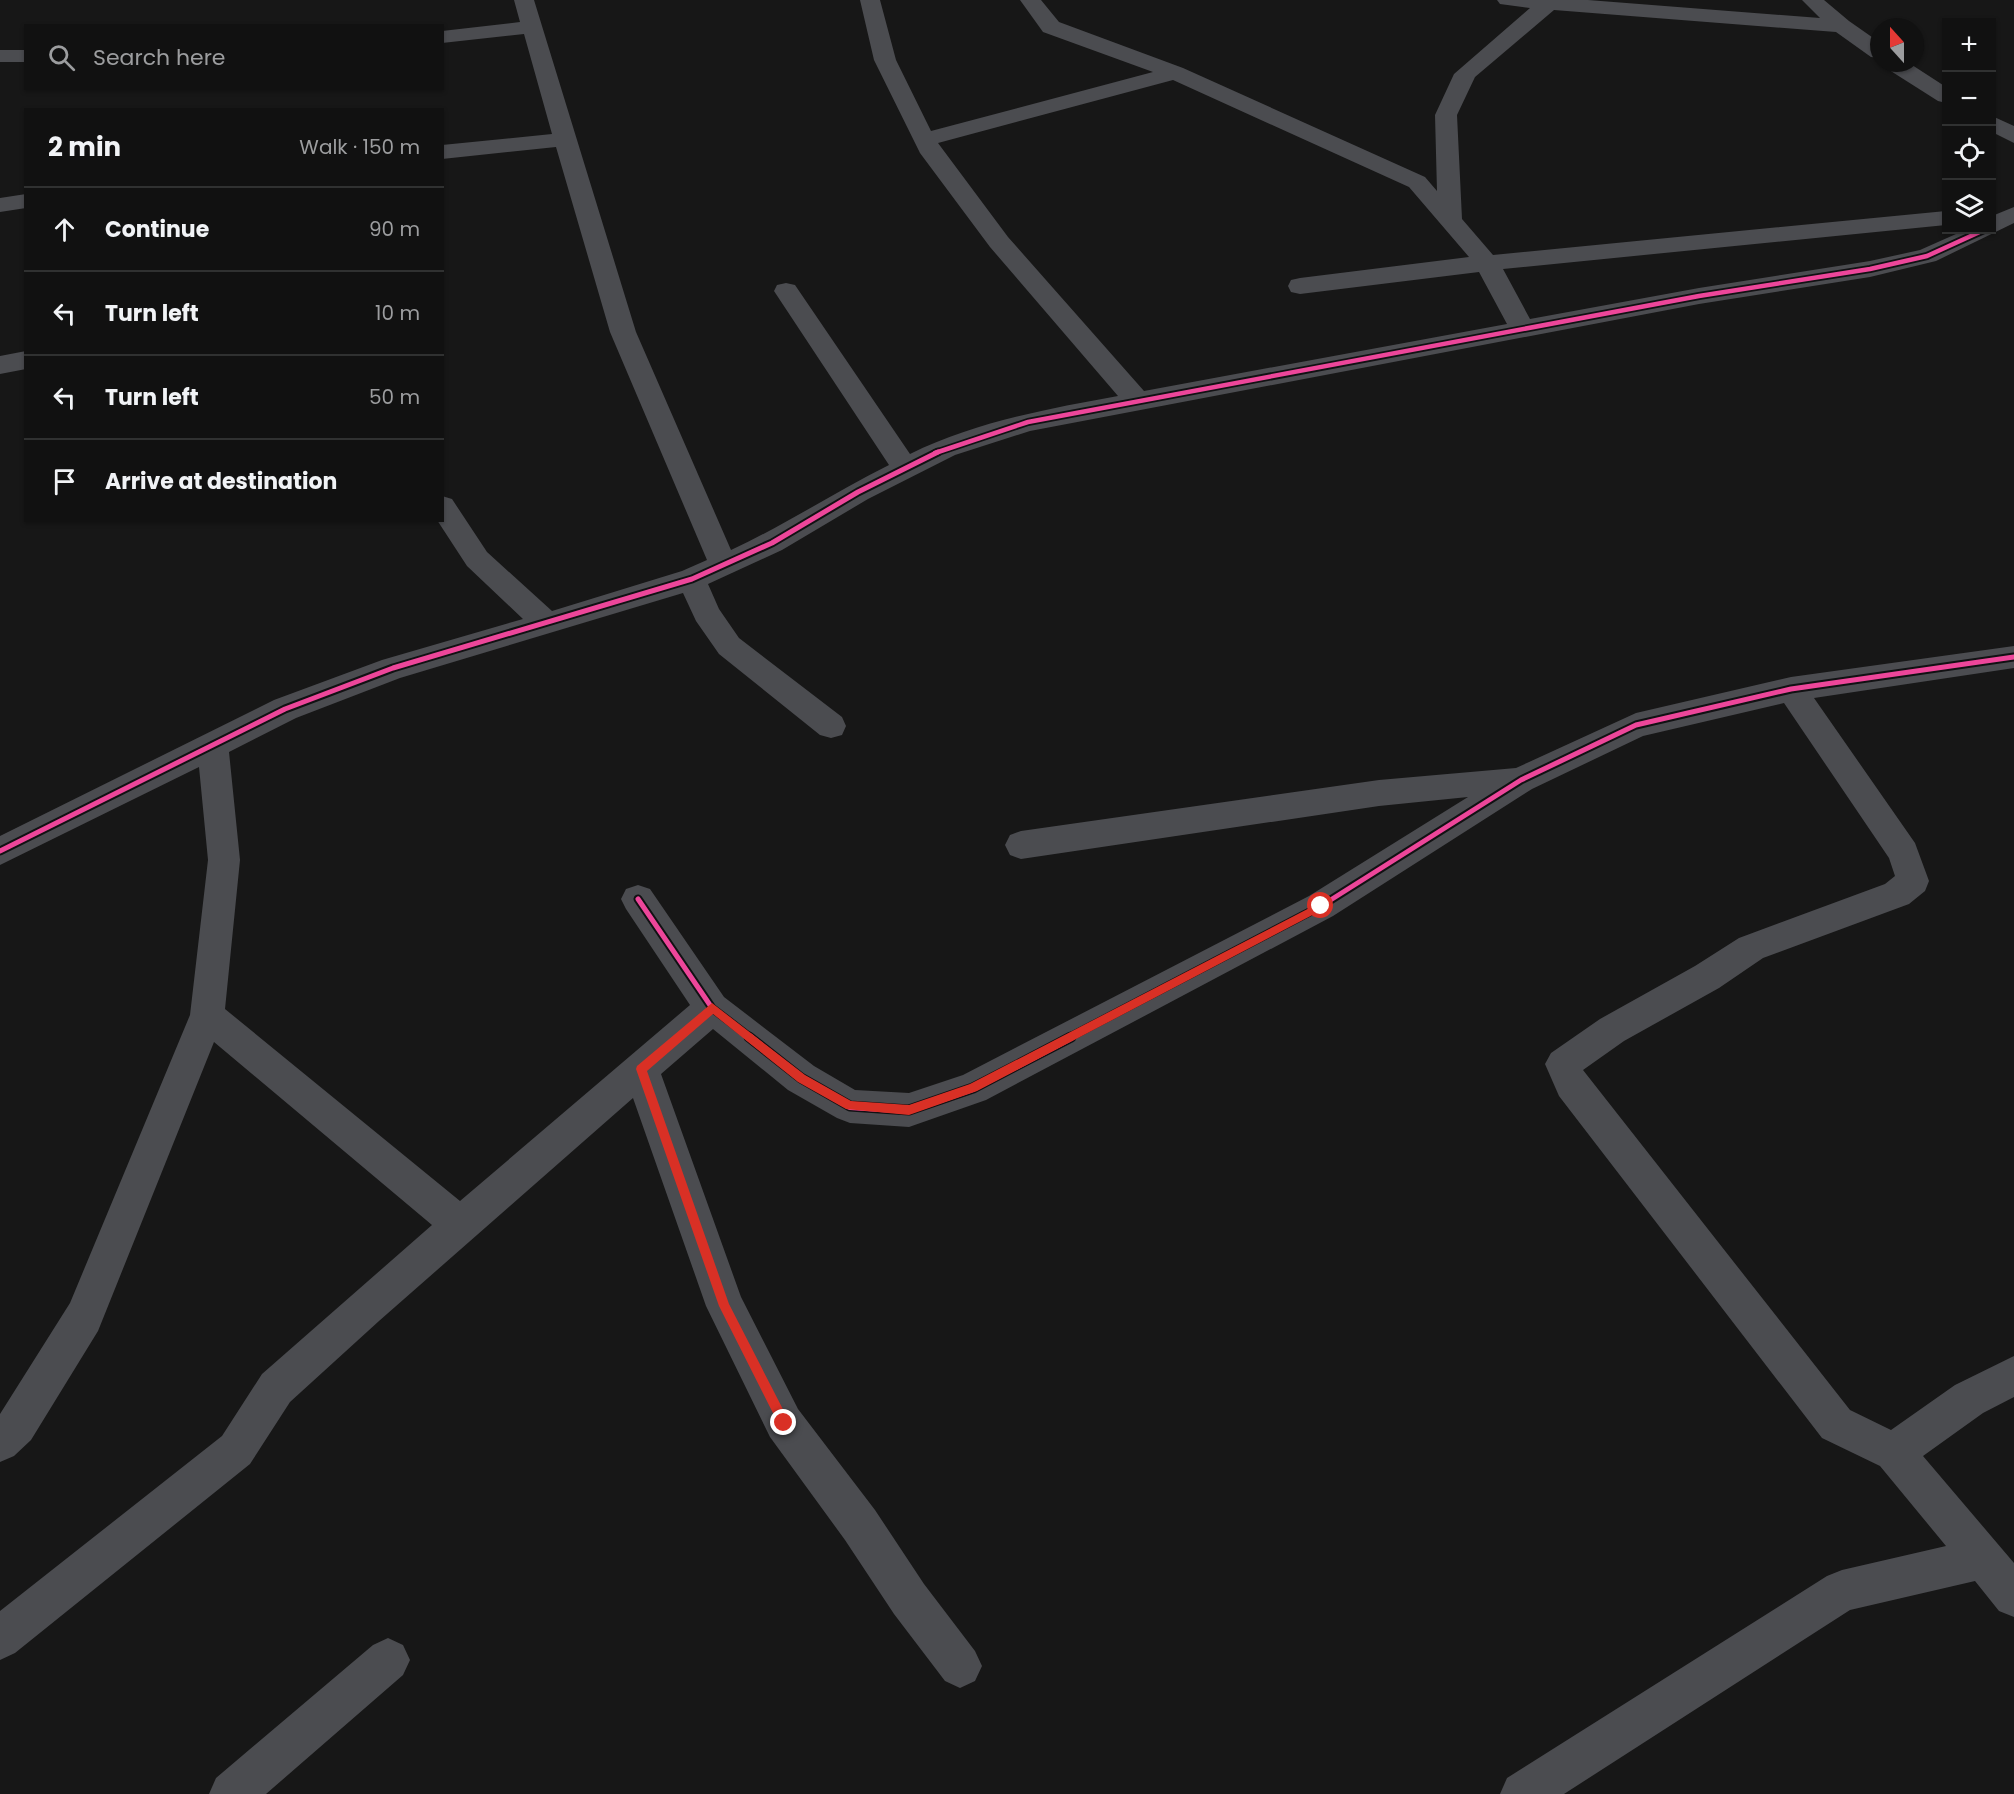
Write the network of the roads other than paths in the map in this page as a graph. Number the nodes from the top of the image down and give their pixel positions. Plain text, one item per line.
1 (524, 0) edge
2 (870, 0) edge
3 (1030, 0) edge
4 (1507, 0) edge
5 (1812, 0) edge
6 (1548, 4) junction
7 (1841, 26) junction
8 (532, 27) junction
9 (444, 37) edge
10 (1870, 46) edge
11 (0, 56) edge
12 (24, 56) edge
13 (1908, 72) edge
14 (1175, 73) junction
15 (1942, 93) edge
16 (1996, 125) edge
17 (2014, 136) edge
18 (566, 139) junction
19 (924, 140) junction
20 (444, 152) edge
21 (24, 201) edge
22 (0, 205) edge
23 (2014, 212) edge
24 (1996, 214) edge
25 (1450, 218) junction
26 (1942, 218) edge
27 (1996, 223) edge
28 (1975, 234) edge
29 (1487, 262) junction
30 (1300, 286) dead end
31 (786, 291) dead end
32 (1522, 329) junction
33 (24, 360) edge
34 (0, 366) edge
35 (1138, 402) junction
36 (905, 468) junction
37 (444, 509) edge
38 (723, 565) junction
39 (692, 579) junction
40 (547, 624) junction
41 (2014, 657) edge
42 (1791, 689) junction
43 (831, 726) dead end
44 (213, 746) junction
45 (1521, 780) junction
46 (1021, 844) dead end
47 (0, 851) edge
48 (638, 899) dead end
49 (712, 1008) junction
50 (207, 1015) junction
51 (641, 1069) junction
52 (460, 1225) junction
53 (2014, 1376) edge
54 (0, 1442) edge
55 (1894, 1452) junction
56 (1981, 1559) junction
57 (2014, 1596) edge
58 (0, 1638) edge
59 (388, 1660) dead end
60 (960, 1666) dead end
61 (232, 1794) edge
62 (1522, 1794) edge

1 - 8 street
2 - 19 street
3 - 14 street
4 - 6 street
5 - 7 street
6 - 7 street
6 - 25 street
7 - 10 street
8 - 9 street
8 - 18 street
11 - 12 street
13 - 15 street
14 - 19 street
14 - 25 street
16 - 17 street
18 - 20 street
18 - 38 street
19 - 35 street
21 - 22 street
23 - 24 street
23 - 27 street
25 - 29 street
26 - 29 street
28 - 32 street
29 - 30 street
29 - 32 street
31 - 36 street
32 - 35 street
33 - 34 street
35 - 36 street
36 - 38 street
37 - 40 street
38 - 39 street
39 - 40 street
39 - 43 street
40 - 44 street
41 - 42 street
42 - 45 street
42 - 55 street
44 - 47 street
44 - 50 street
45 - 46 street
45 - 49 street
48 - 49 street
49 - 51 street
50 - 52 street
50 - 54 street
51 - 52 street
51 - 60 street
52 - 58 street
53 - 55 street
55 - 56 street
56 - 57 street
56 - 62 street
59 - 61 street

